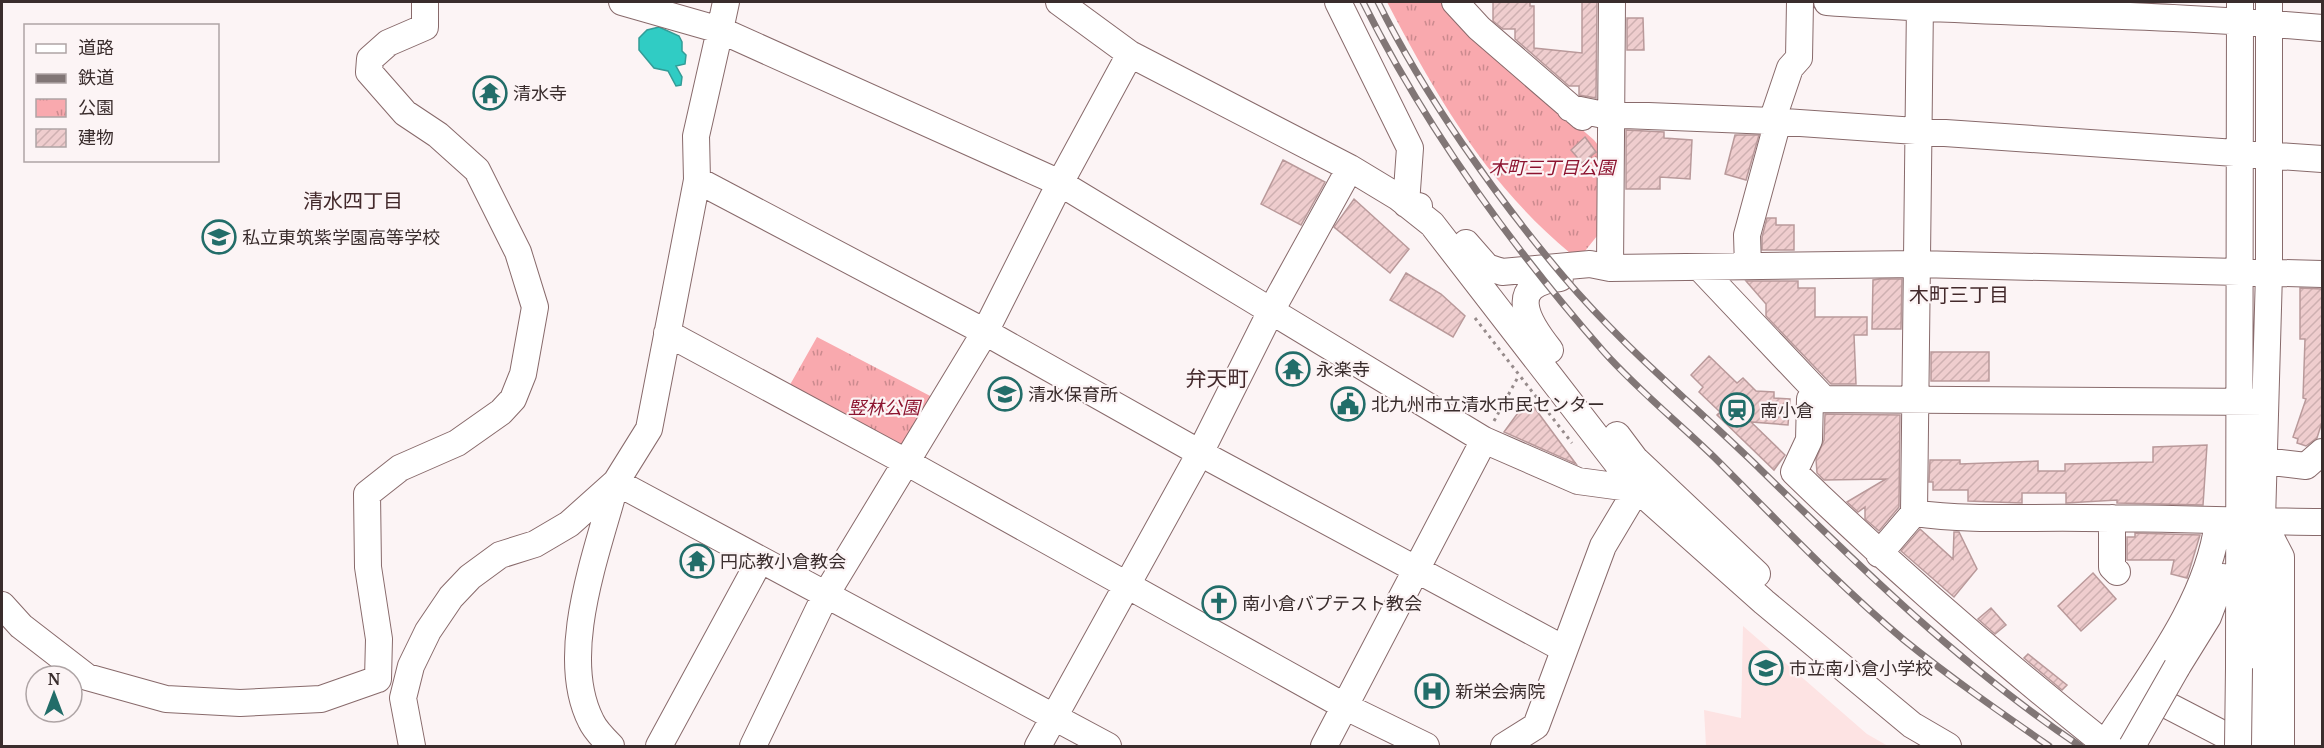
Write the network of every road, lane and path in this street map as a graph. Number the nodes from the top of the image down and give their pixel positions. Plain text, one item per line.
1 (425, 2) edge
2 (622, 2) edge
3 (726, 2) edge
4 (1059, 2) edge
5 (1338, 2) edge
6 (1455, 2) edge
7 (1612, 2) edge
8 (1800, 2) edge
9 (1827, 2) edge
10 (1920, 5) edge
11 (2240, 11) edge
12 (2269, 12) edge
13 (2322, 28) edge
14 (720, 30) junction
15 (1130, 54) junction
16 (1775, 121) junction
17 (1611, 127) junction
18 (1920, 133) junction
19 (2239, 154) junction
20 (2269, 156) junction
21 (2322, 159) edge
22 (1350, 168) junction
23 (697, 180) junction
24 (1060, 183) junction
25 (1406, 204) junction
26 (1917, 264) junction
27 (1748, 266) junction
28 (1610, 268) junction
29 (1700, 268) junction
30 (2239, 272) junction
31 (2269, 273) junction
32 (2322, 274) edge
33 (1469, 309) dead end
34 (1271, 311) junction
35 (986, 332) junction
36 (667, 333) junction
37 (1531, 351) junction
38 (1518, 376) junction
39 (1824, 399) junction
40 (1915, 400) junction
41 (2239, 402) junction
42 (2265, 402) junction
43 (1484, 440) junction
44 (1573, 444) dead end
45 (2322, 452) edge
46 (1200, 453) junction
47 (2264, 461) junction
48 (906, 462) junction
49 (616, 482) junction
50 (1637, 489) junction
51 (1914, 513) junction
52 (2112, 518) junction
53 (2240, 522) junction
54 (2322, 522) edge
55 (1879, 554) junction
56 (760, 560) junction
57 (1417, 570) junction
58 (2117, 572) dead end
59 (1127, 585) junction
60 (825, 596) junction
61 (2, 605) edge
62 (1774, 611) junction
63 (1564, 648) junction
64 (2250, 668) junction
65 (378, 679) junction
66 (2139, 691) junction
67 (403, 698) junction
68 (1346, 706) junction
69 (1054, 717) junction
70 (412, 747) edge
71 (611, 747) edge
72 (659, 747) edge
73 (753, 747) edge
74 (1038, 747) edge
75 (1108, 747) edge
76 (1324, 747) edge
77 (1426, 747) edge
78 (1504, 747) edge
79 (1948, 747) edge
80 (2132, 747) edge
81 (2238, 747) edge
82 (2246, 747) edge
83 (2261, 747) edge
84 (2281, 747) edge

1 - 65 street
2 - 14 street
3 - 14 street
4 - 15 street
5 - 25 street
6 - 17 street
7 - 17 street
8 - 16 street
9 - 10 street
10 - 11 street
10 - 18 street
11 - 12 street
11 - 19 street
12 - 13 street
12 - 20 street
14 - 23 street
14 - 24 street
15 - 22 street
15 - 24 street
16 - 17 street
16 - 18 street
16 - 27 street
17 - 28 street
18 - 19 street
18 - 26 street
19 - 20 street
19 - 30 street
20 - 21 street
20 - 31 street
22 - 25 street
22 - 34 street
23 - 35 street
23 - 36 street
24 - 34 street
24 - 35 street
25 - 28 street
25 - 37 street
26 - 27 street
26 - 30 street
26 - 40 street
27 - 29 street
28 - 29 street
28 - 62 street
29 - 39 street
30 - 31 street
30 - 41 street
31 - 32 street
31 - 42 street
33 - 38 path
34 - 43 street
34 - 46 street
35 - 46 street
35 - 48 street
36 - 48 street
36 - 49 street
37 - 38 path
37 - 50 street
38 - 43 path
38 - 44 path
39 - 40 street
39 - 55 street
40 - 41 street
40 - 51 street
41 - 42 street
41 - 53 street
42 - 47 street
43 - 50 street
43 - 57 street
45 - 47 street
46 - 57 street
46 - 59 street
47 - 53 street
48 - 59 street
48 - 60 street
49 - 56 street
49 - 67 street
49 - 71 street
50 - 62 street
50 - 63 street
51 - 52 street
51 - 55 street
52 - 53 street
52 - 58 street
53 - 54 street
53 - 64 street
53 - 66 street
53 - 80 street, bridge
53 - 84 street
55 - 66 street
56 - 60 street
56 - 72 street
57 - 63 street
57 - 68 street
59 - 68 street
59 - 69 street
60 - 69 street
60 - 73 street
61 - 65 street
62 - 79 street
63 - 78 street
64 - 81 street, bridge
64 - 83 street
65 - 67 street
66 - 82 street
67 - 70 street
68 - 76 street
68 - 77 street
69 - 74 street
69 - 75 street

